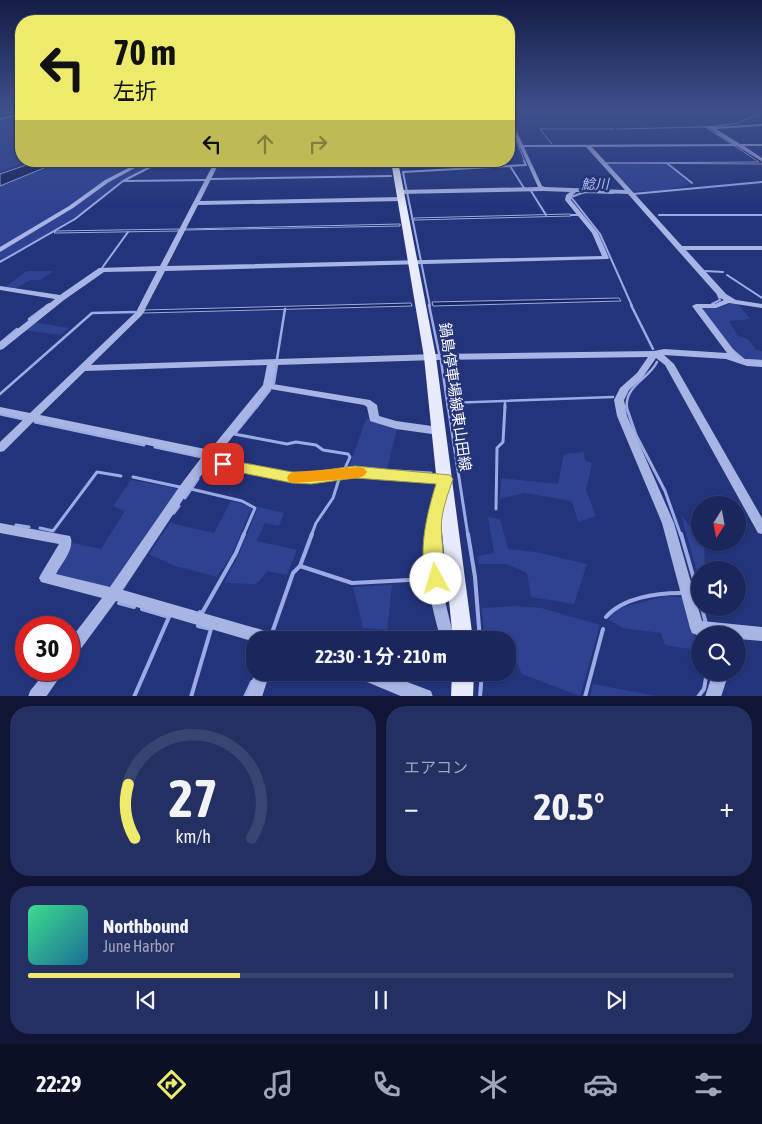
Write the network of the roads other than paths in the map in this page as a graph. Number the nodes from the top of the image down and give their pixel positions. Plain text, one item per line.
1 (737, 143) edge
2 (740, 145) junction
3 (762, 145) edge
4 (520, 146) joint
5 (588, 146) junction
6 (762, 160) edge
7 (134, 167) edge
8 (215, 167) edge
9 (396, 167) edge
10 (544, 189) junction
11 (574, 190) junction
12 (404, 194) junction
13 (632, 194) junction
14 (196, 203) junction
15 (681, 248) junction
16 (762, 248) edge
17 (0, 250) edge
18 (420, 263) junction
19 (161, 269) junction
20 (0, 288) edge
21 (61, 298) junction
22 (729, 300) junction
23 (762, 306) edge
24 (0, 347) edge
25 (654, 354) junction
26 (430, 357) junction
27 (735, 359) junction
28 (272, 362) junction
29 (762, 364) edge
30 (83, 368) junction
31 (268, 386) junction
32 (0, 410) edge
33 (32, 417) junction
34 (439, 431) junction
35 (0, 448) edge
36 (208, 457) junction
37 (445, 479) junction
38 (0, 528) edge
39 (762, 529) edge
40 (113, 594) junction
41 (696, 626) edge
42 (445, 631) edge
43 (462, 631) edge
44 (246, 632) edge
45 (746, 634) edge
46 (762, 634) edge
47 (80, 638) edge
48 (48, 681) edge
49 (260, 681) edge
50 (384, 681) edge
51 (463, 681) edge
52 (718, 681) edge
53 (36, 696) edge
54 (254, 696) edge
55 (425, 696) edge
56 (462, 696) edge
57 (713, 696) edge

1 - 2 street
2 - 3 street
2 - 5 street
2 - 6 street
4 - 5 street
4 - 10 street
5 - 13 street
7 - 17 street
8 - 14 street
9 - 12 main road, 鍋島停車場線東山田線
10 - 11 street
10 - 12 street
11 - 13 street
11 - 18 street
12 - 14 street
12 - 18 main road, 鍋島停車場線東山田線
13 - 15 street
14 - 19 street
15 - 16 street
15 - 22 street
18 - 19 street
18 - 26 main road, 鍋島停車場線東山田線
19 - 21 street
19 - 30 street
20 - 21 street
21 - 24 street
22 - 23 street
22 - 27 street
25 - 26 street
25 - 27 street
25 - 39 street
25 - 41 street
26 - 28 street
26 - 34 main road, 鍋島停車場線東山田線
27 - 29 street
28 - 30 street
28 - 31 street
30 - 33 street
31 - 34 street
31 - 36 street
32 - 33 street
33 - 35 street
33 - 36 street
34 - 37 main road, 鍋島停車場線東山田線
36 - 37 street
36 - 40 street
37 - 42 street
37 - 43 main road, 鍋島停車場線東山田線
38 - 40 street
40 - 44 street
40 - 47 street
45 - 46 street
48 - 53 street
49 - 54 street
50 - 55 street
51 - 56 main road
52 - 57 street

